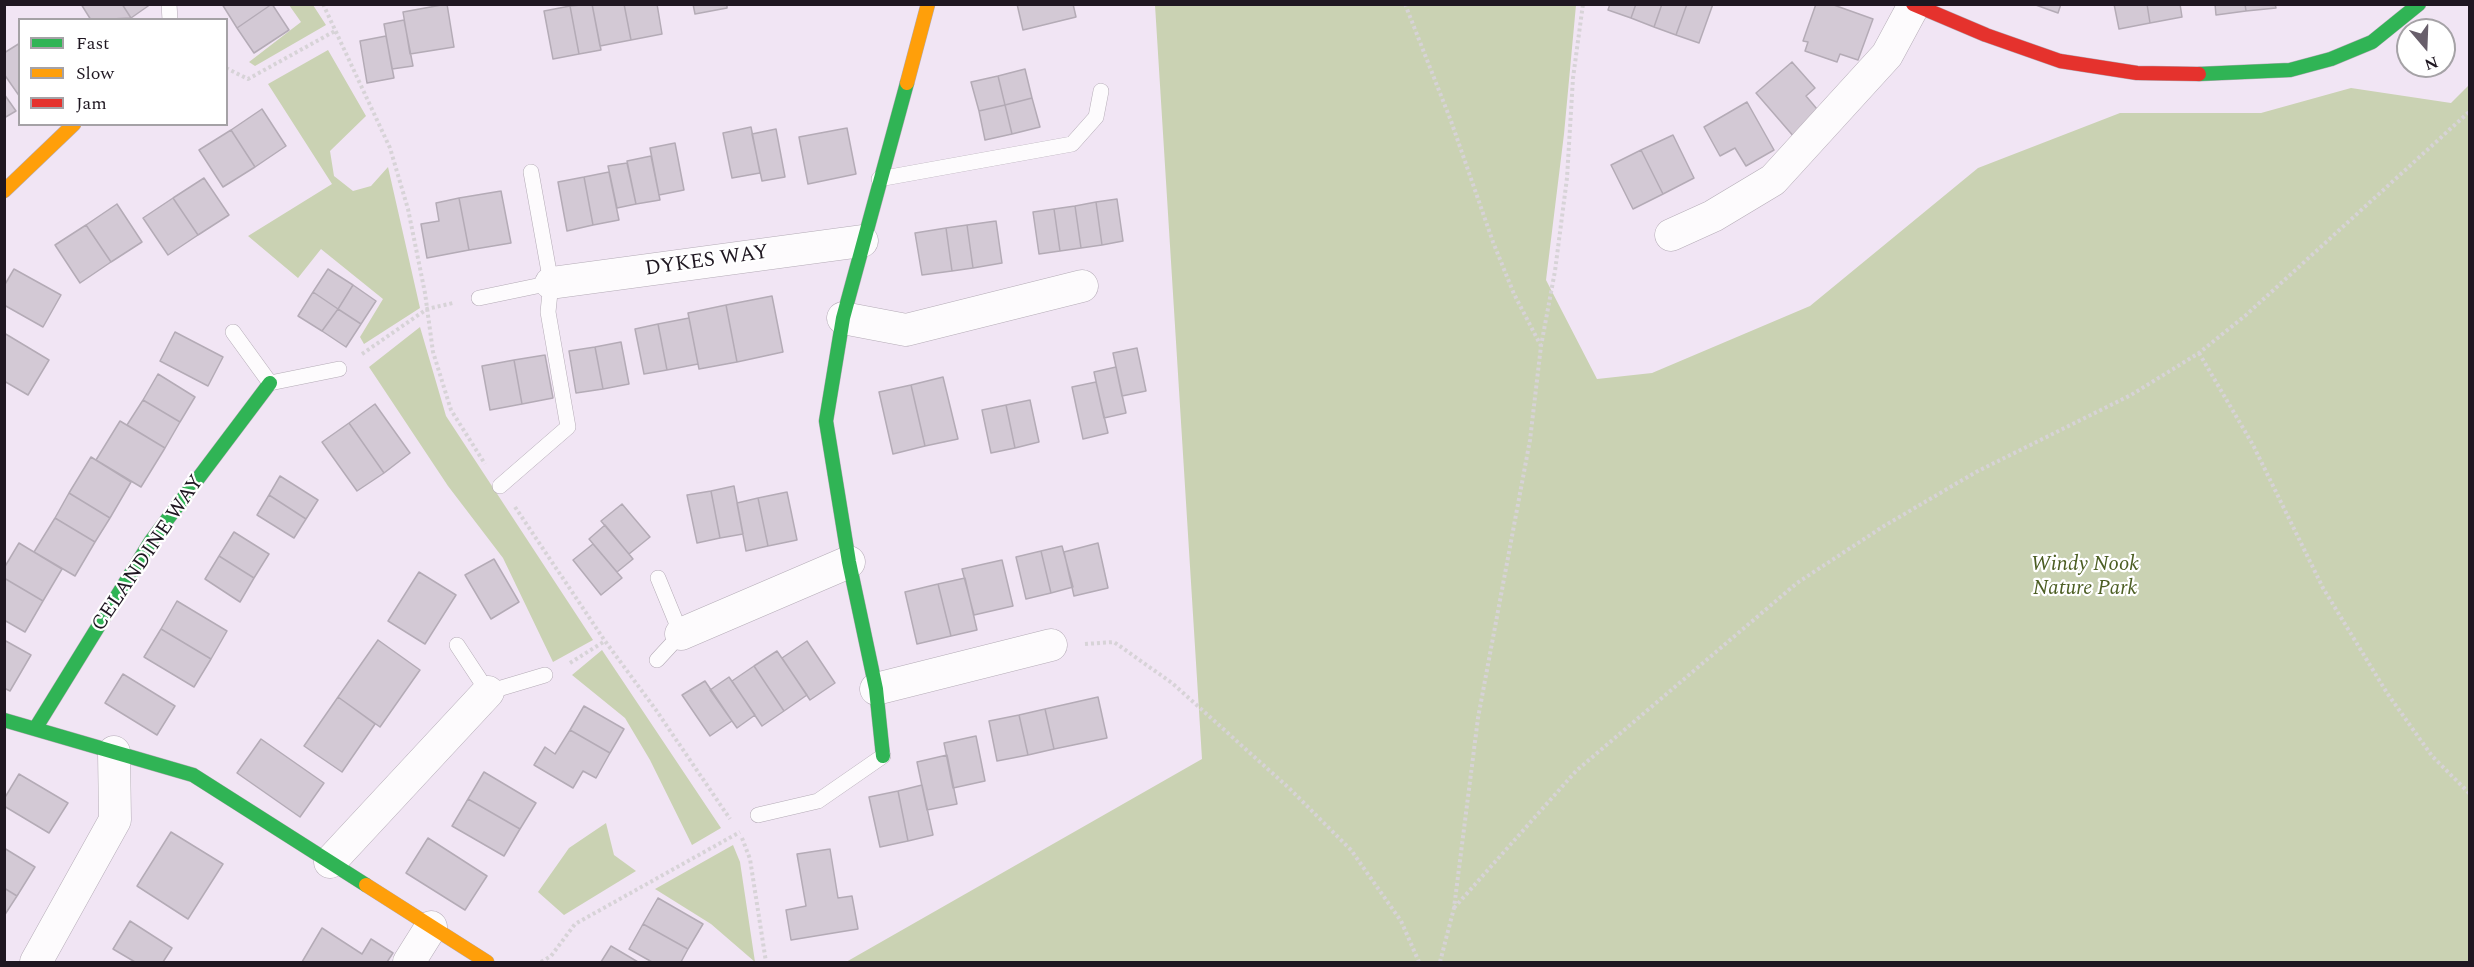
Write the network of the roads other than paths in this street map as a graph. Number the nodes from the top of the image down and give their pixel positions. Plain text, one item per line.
1 (928, 4) edge
2 (2419, 4) edge
3 (1913, 5) edge
4 (1101, 91) dead end
5 (73, 126) edge
6 (531, 172) dead end
7 (879, 179) junction
8 (4, 191) edge
9 (1671, 236) dead end
10 (862, 241) junction
11 (551, 284) junction
12 (1082, 286) dead end
13 (478, 298) road end
14 (843, 318) junction
15 (233, 332) dead end
16 (339, 369) road end
17 (270, 383) junction
18 (500, 486) dead end
19 (849, 562) junction
20 (658, 578) dead end
21 (681, 634) junction
22 (457, 645) dead end
23 (1051, 645) road end
24 (657, 660) dead end
25 (545, 675) road end
26 (876, 689) junction
27 (488, 692) junction
28 (4, 720) edge
29 (35, 729) junction
30 (114, 752) junction
31 (883, 756) joint
32 (758, 815) road end
33 (330, 862) junction
34 (431, 927) junction
35 (45, 959) edge
36 (409, 963) edge
37 (487, 963) edge

1 - 7 street
2 - 3 street
3 - 9 street
4 - 7 lane
5 - 8 street
6 - 11 lane
7 - 10 street
10 - 11 street, DYKES WAY
10 - 14 street
11 - 13 lane
11 - 18 lane
12 - 14 street
14 - 19 street
15 - 17 lane
16 - 17 lane
17 - 29 street, CELANDINE WAY
19 - 21 street
19 - 26 street
20 - 21 lane
21 - 24 lane
22 - 27 lane
23 - 26 street
25 - 27 lane
26 - 31 street
27 - 33 street
28 - 29 street
29 - 30 street
30 - 33 street
30 - 35 street
31 - 32 lane
33 - 34 street
34 - 36 street
34 - 37 street

